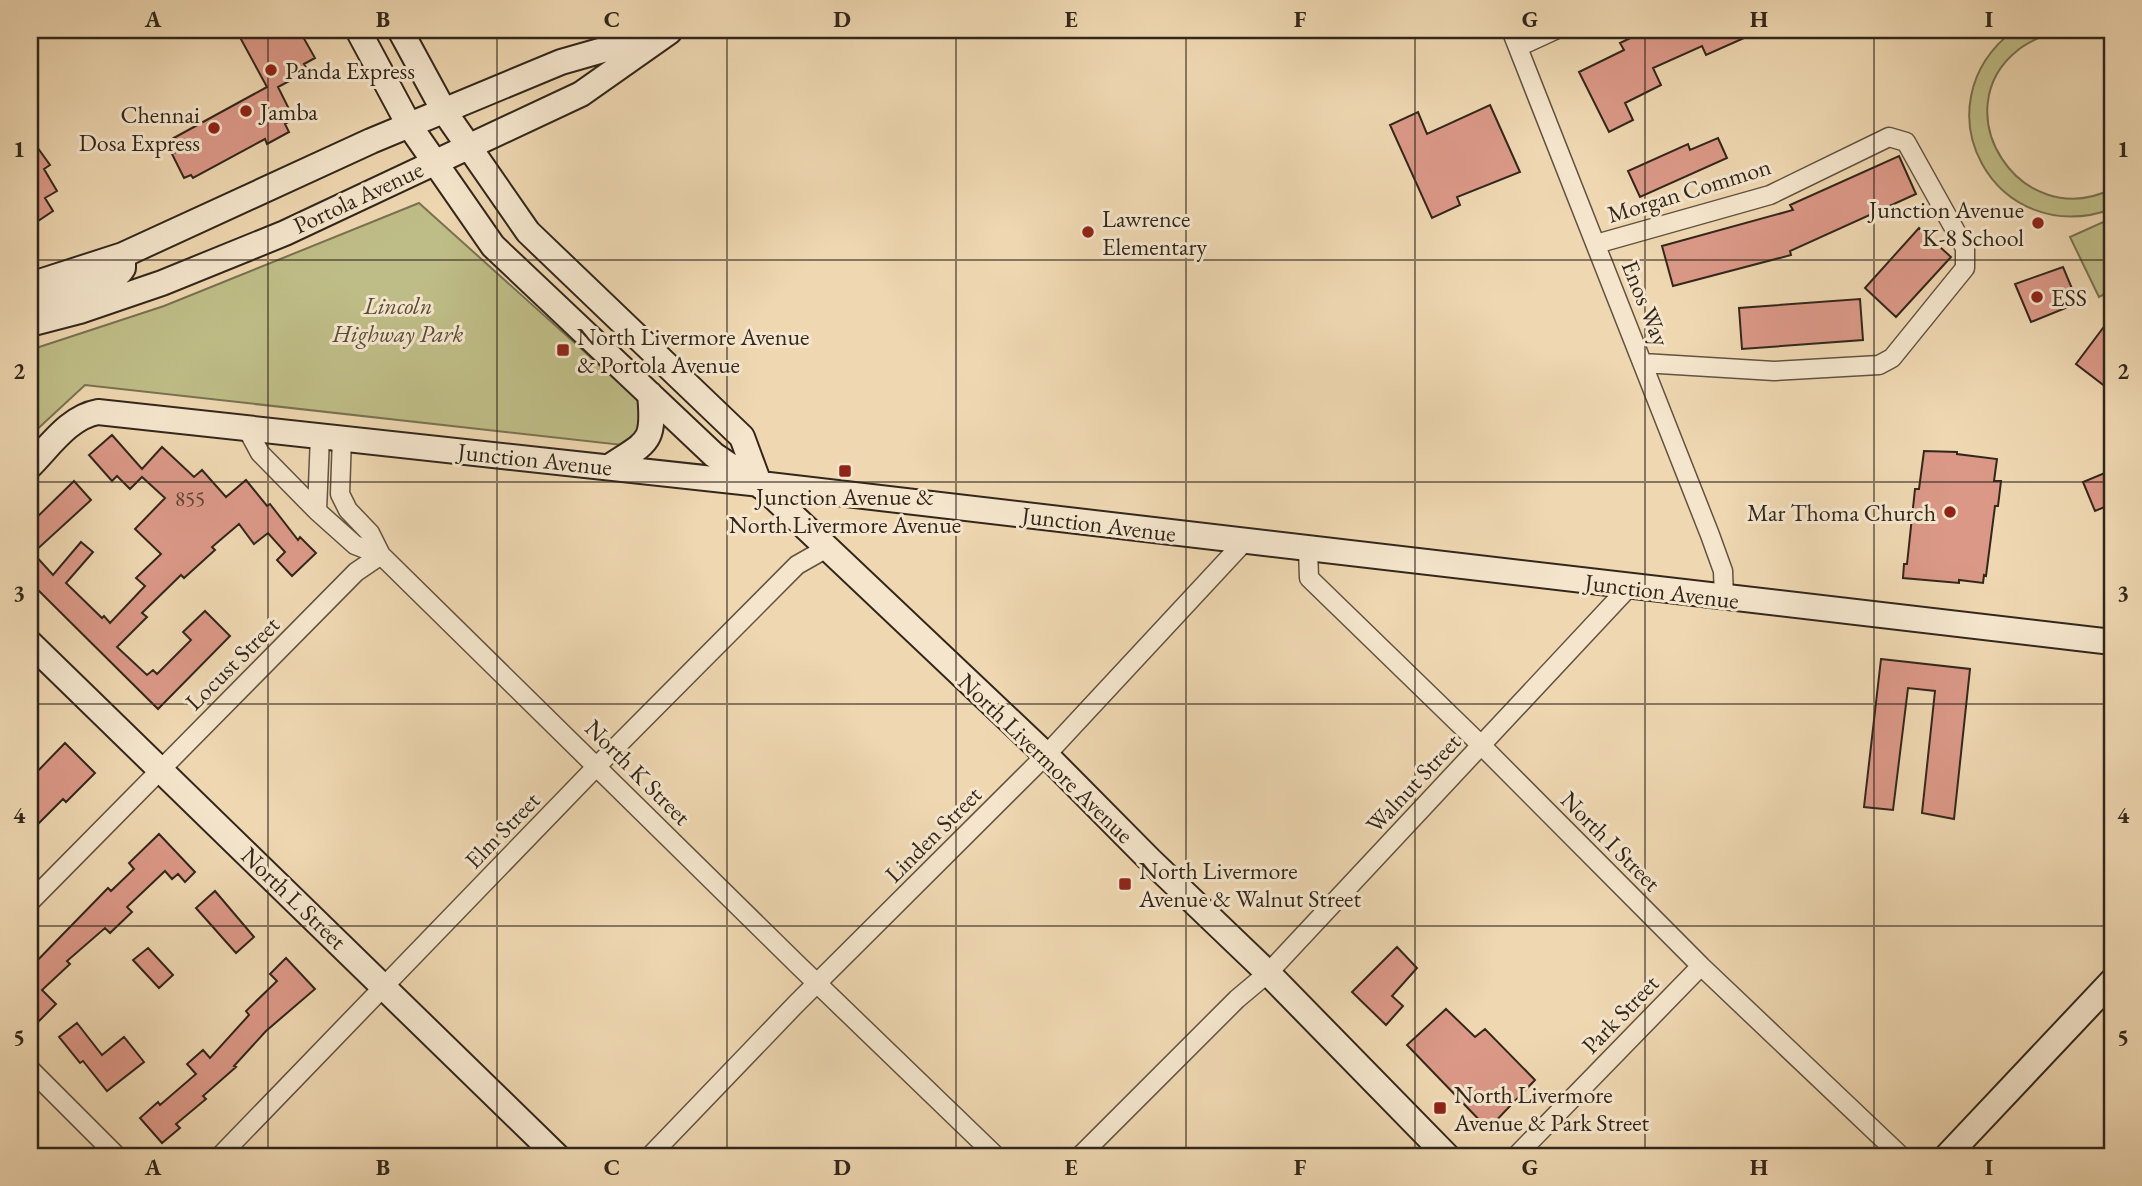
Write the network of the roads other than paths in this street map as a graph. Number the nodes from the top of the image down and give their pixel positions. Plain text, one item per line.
1 (358, 30) edge
2 (400, 30) edge
3 (1555, 30) edge
4 (671, 31) edge
5 (1514, 38) edge
6 (444, 111) junction
7 (409, 125) junction
8 (467, 146) junction
9 (434, 162) junction
10 (1595, 244) junction
11 (123, 255) junction
12 (30, 285) edge
13 (30, 306) edge
14 (30, 324) edge
15 (1643, 363) junction
16 (650, 394) junction
17 (246, 427) junction
18 (331, 436) junction
19 (30, 466) edge
20 (609, 467) junction
21 (759, 483) junction
22 (317, 511) junction
23 (1245, 541) junction
24 (827, 548) junction
25 (1308, 549) junction
26 (381, 555) junction
27 (1629, 587) junction
28 (1724, 598) junction
29 (2112, 642) edge
30 (30, 643) edge
31 (1482, 746) junction
32 (1046, 755) junction
33 (597, 766) junction
34 (162, 770) junction
35 (30, 902) edge
36 (1701, 967) junction
37 (1268, 973) junction
38 (2112, 982) edge
39 (817, 983) junction
40 (385, 986) junction
41 (30, 1069) edge
42 (117, 1156) edge
43 (220, 1156) edge
44 (556, 1156) edge
45 (650, 1156) edge
46 (996, 1156) edge
47 (1080, 1156) edge
48 (1447, 1156) edge
49 (1516, 1156) edge
50 (1901, 1156) edge
51 (1947, 1156) edge

1 - 7 main road, North Livermore Avenue
2 - 6 main road, North Livermore Avenue
3 - 5 street
4 - 6 main road, Portola Avenue
4 - 8 main road, Portola Avenue
5 - 10 street, Enos Way
6 - 7 main road, Portola Avenue
6 - 8 main road, North Livermore Avenue
7 - 9 main road, North Livermore Avenue
7 - 11 main road, Portola Avenue
8 - 9 main road, Portola Avenue
8 - 21 main road, North Livermore Avenue
9 - 14 main road, Portola Avenue
9 - 16 main road, North Livermore Avenue
10 - 15 street, Enos Way
10 - 15 street, Morgan Common
11 - 12 main road, Portola Avenue
11 - 13 main road
15 - 28 street, Enos Way
16 - 20 main road
16 - 21 main road, North Livermore Avenue
17 - 18 main road, Junction Avenue
17 - 19 main road, Junction Avenue
17 - 22 street, North K Street
18 - 20 main road, Junction Avenue
18 - 22 street
18 - 26 street
20 - 21 main road, Junction Avenue
21 - 23 main road, Junction Avenue
21 - 24 main road, North Livermore Avenue
22 - 26 street, North K Street
23 - 25 main road, Junction Avenue
23 - 32 street, Linden Street
24 - 32 main road, North Livermore Avenue
24 - 33 street, Elm Street
25 - 27 main road, Junction Avenue
25 - 31 street, North I Street
26 - 33 street, North K Street
26 - 34 street, Locust Street
27 - 28 main road, Junction Avenue
27 - 31 street, Walnut Street
28 - 29 main road, Junction Avenue
30 - 34 main road, North L Street
31 - 36 street, North I Street
31 - 37 street, Walnut Street
32 - 37 main road, North Livermore Avenue
32 - 39 street, Linden Street
33 - 39 street, North K Street
33 - 40 street, Elm Street
34 - 35 street, Locust Street
34 - 40 main road, North L Street
36 - 49 street, Park Street
36 - 50 street, North I Street
37 - 47 street, Walnut Street
37 - 48 main road, North Livermore Avenue
38 - 51 main road
39 - 45 street, Linden Street
39 - 46 street, North K Street
40 - 43 street, Elm Street
40 - 44 main road, North L Street
41 - 42 street

